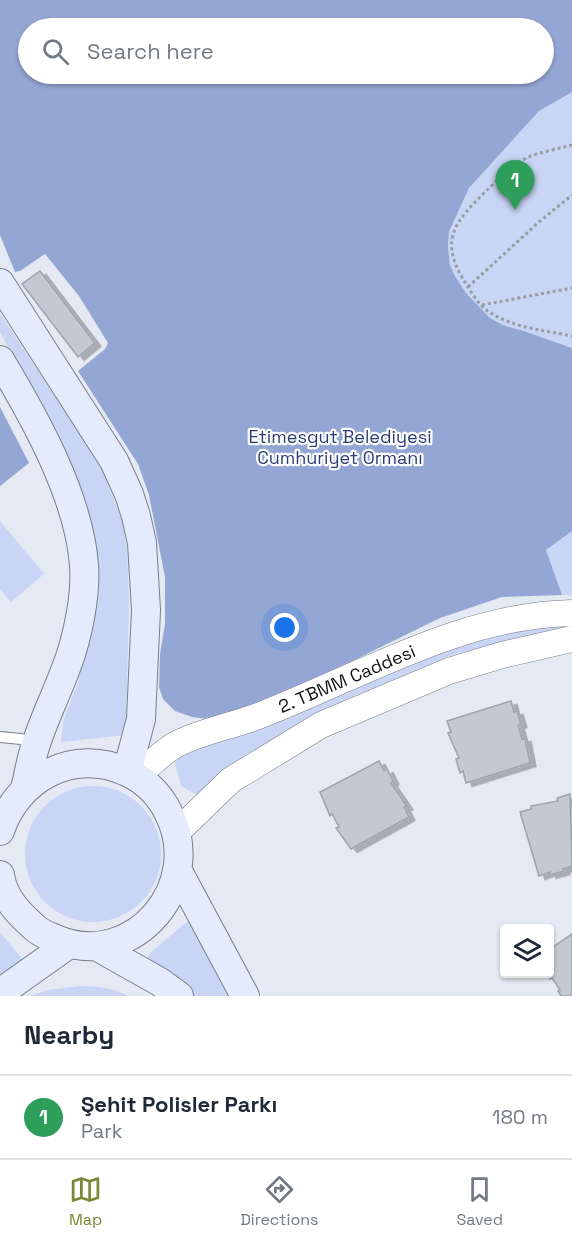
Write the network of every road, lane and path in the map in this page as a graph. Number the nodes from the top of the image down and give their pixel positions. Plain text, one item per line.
1 (572, 145) edge
2 (572, 195) edge
3 (0, 283) edge
4 (468, 287) junction
5 (572, 288) edge
6 (482, 305) junction
7 (572, 336) edge
8 (0, 360) edge
9 (572, 613) edge
10 (572, 639) edge
11 (0, 737) edge
12 (35, 745) junction
13 (131, 775) junction
14 (25, 788) junction
15 (0, 831) edge
16 (176, 833) junction
17 (178, 871) junction
18 (0, 875) edge
19 (83, 945) junction
20 (0, 993) edge
21 (179, 996) edge
22 (245, 996) edge

1 - 4 path
2 - 4 path
3 - 13 main road
4 - 6 path
5 - 6 path
6 - 7 path
8 - 12 main road
9 - 13 street, 2. TBMM Caddesi
10 - 16 street, 2. TBMM Caddesi
11 - 12 lane
12 - 14 main road
13 - 14 main road
13 - 16 main road
14 - 15 main road
16 - 17 main road
17 - 19 main road
17 - 22 main road
18 - 19 main road
19 - 20 main road
19 - 21 main road

